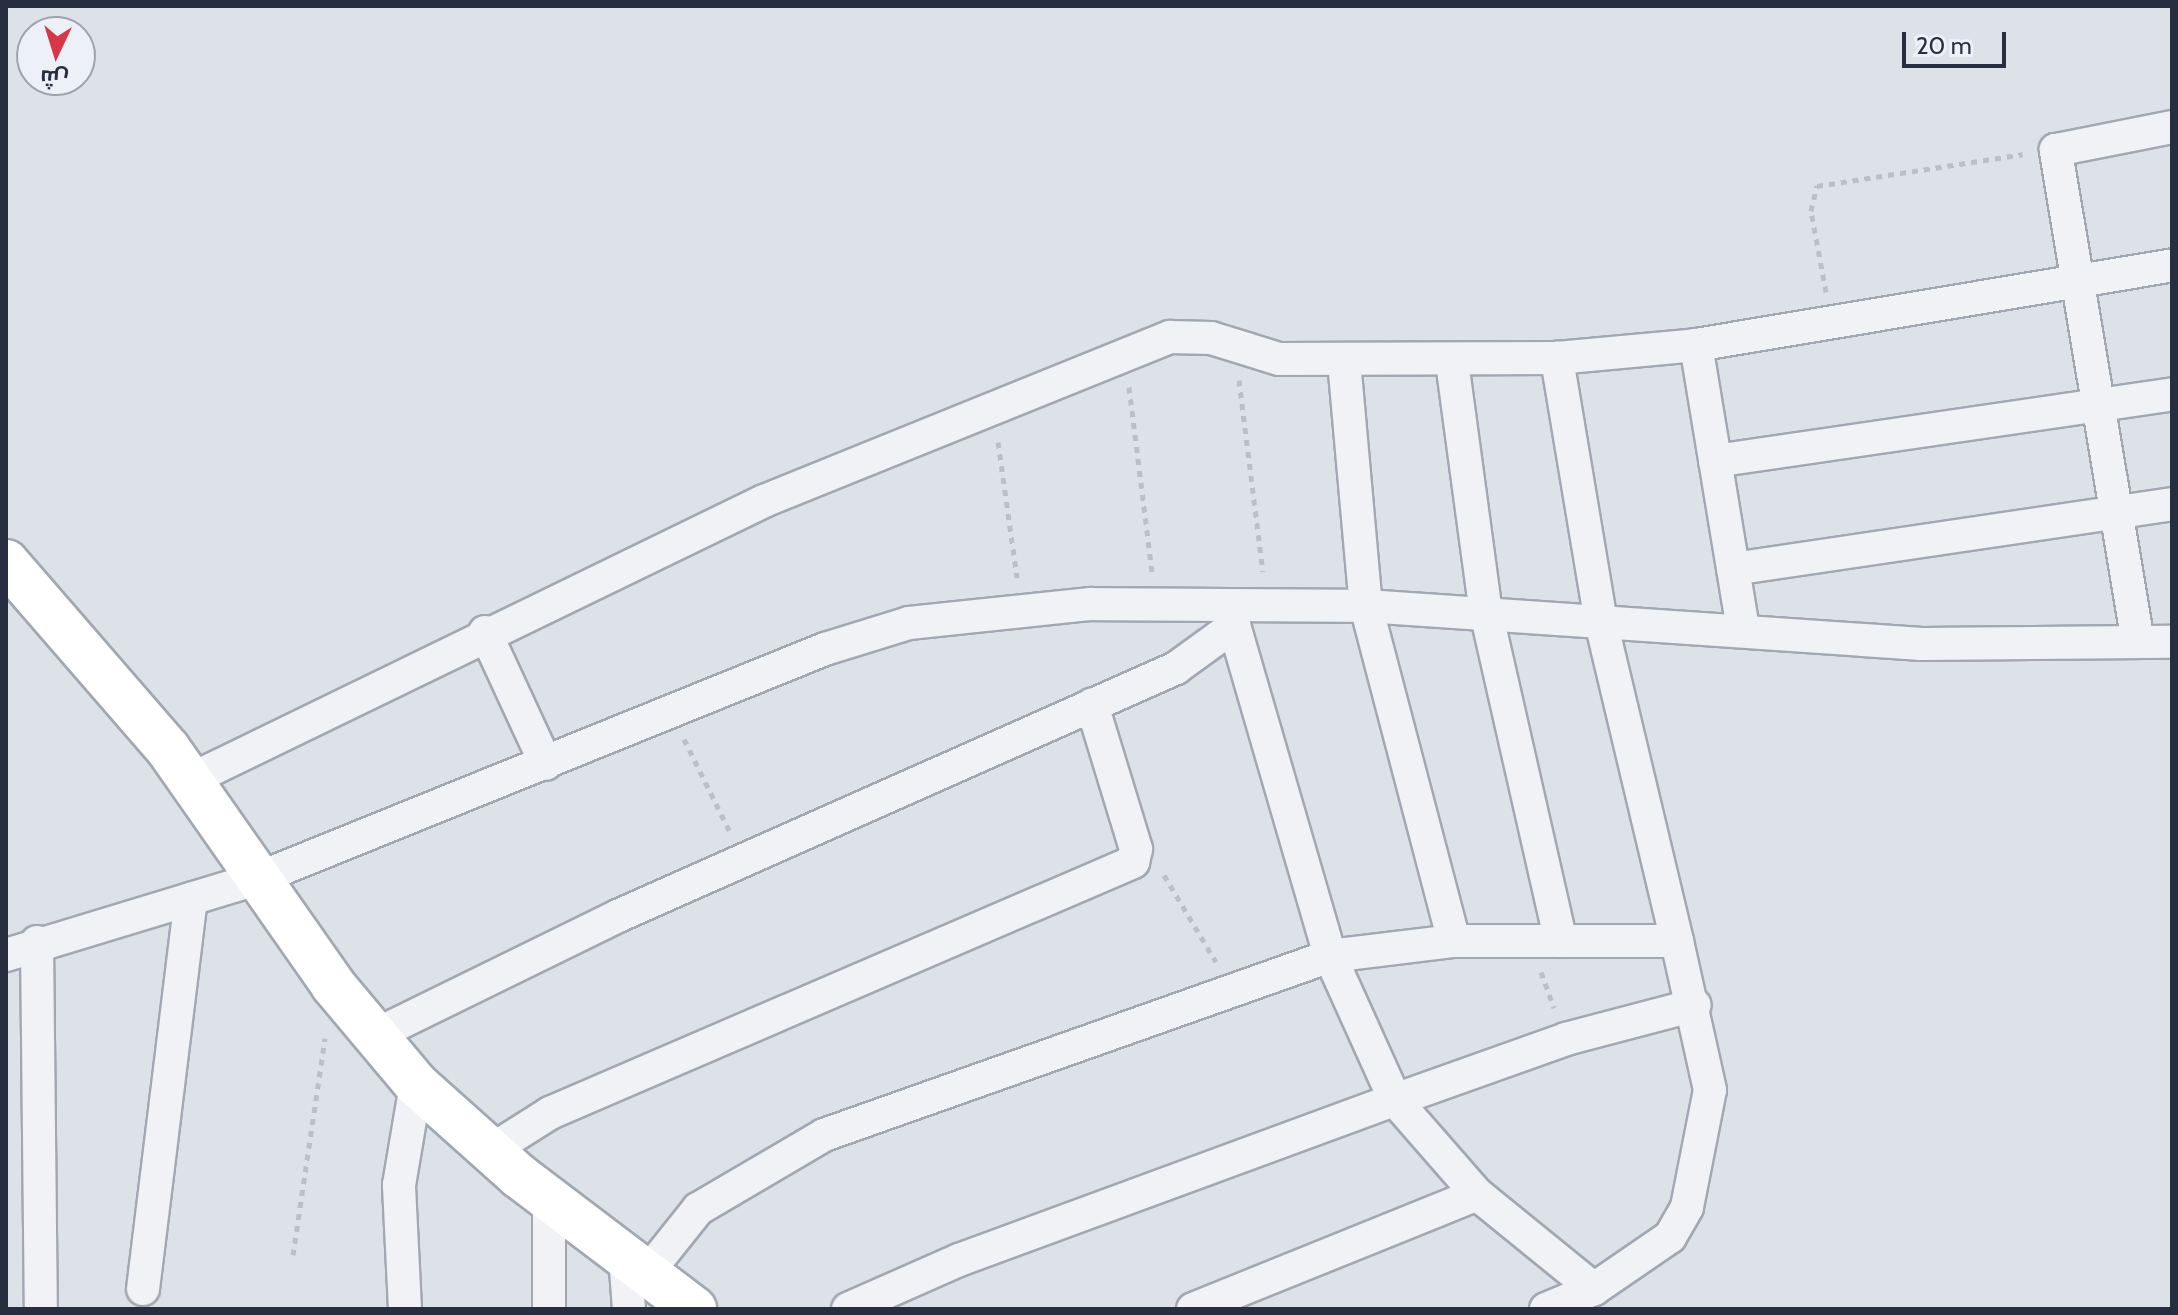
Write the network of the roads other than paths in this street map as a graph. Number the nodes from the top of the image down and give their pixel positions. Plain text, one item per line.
1 (2172, 127) edge
2 (2172, 265) edge
3 (2082, 281) junction
4 (1696, 345) junction
5 (1557, 358) junction
6 (1344, 361) junction
7 (1452, 362) junction
8 (2172, 394) edge
9 (2101, 407) junction
10 (1715, 461) junction
11 (2172, 504) edge
12 (2118, 516) junction
13 (6, 562) edge
14 (1733, 569) junction
15 (1366, 606) junction
16 (1486, 612) junction
17 (1231, 616) junction
18 (1601, 622) junction
19 (1743, 630) junction
20 (485, 632) junction
21 (2138, 642) junction
22 (2172, 642) edge
23 (1092, 705) junction
24 (546, 764) junction
25 (192, 779) junction
26 (259, 878) junction
27 (191, 899) junction
28 (1454, 941) junction
29 (1561, 941) junction
30 (1677, 941) junction
31 (37, 942) junction
32 (6, 955) edge
33 (1330, 956) junction
34 (1695, 1005) junction
35 (373, 1036) junction
36 (416, 1084) junction
37 (1395, 1100) junction
38 (490, 1151) junction
39 (1477, 1194) junction
40 (549, 1200) junction
41 (634, 1279) edge
42 (143, 1289) dead end
43 (1594, 1289) junction
44 (41, 1309) edge
45 (405, 1309) edge
46 (549, 1309) edge
47 (694, 1309) edge
48 (848, 1309) edge
49 (1193, 1309) edge
50 (1546, 1309) edge

1 - 3 street
2 - 3 street
3 - 4 street
3 - 9 street
4 - 5 street
4 - 10 street
5 - 7 street
5 - 18 street
6 - 7 street
6 - 15 street
6 - 20 street
7 - 16 street
8 - 9 street
9 - 10 street
9 - 12 street
10 - 14 street
11 - 12 street
12 - 14 street
12 - 21 street
13 - 25 street
14 - 19 street
15 - 16 street
15 - 17 street
15 - 28 street
16 - 18 street
16 - 29 street
17 - 23 street
17 - 24 street
17 - 33 street
18 - 19 street
18 - 30 street
19 - 21 street
20 - 24 street
20 - 25 street
21 - 22 street
23 - 35 street
23 - 38 street
24 - 26 street
25 - 26 street
26 - 27 street
26 - 35 street
27 - 31 street
27 - 42 street
28 - 29 street
28 - 33 street
29 - 30 street
30 - 34 street
31 - 32 street
31 - 44 street
33 - 37 street
33 - 41 street
34 - 37 street
34 - 43 street
35 - 36 street
36 - 38 street
36 - 45 street
37 - 39 street
37 - 48 street
38 - 40 street
39 - 43 street
39 - 49 street
40 - 41 street
40 - 46 street
41 - 47 street
43 - 50 street

